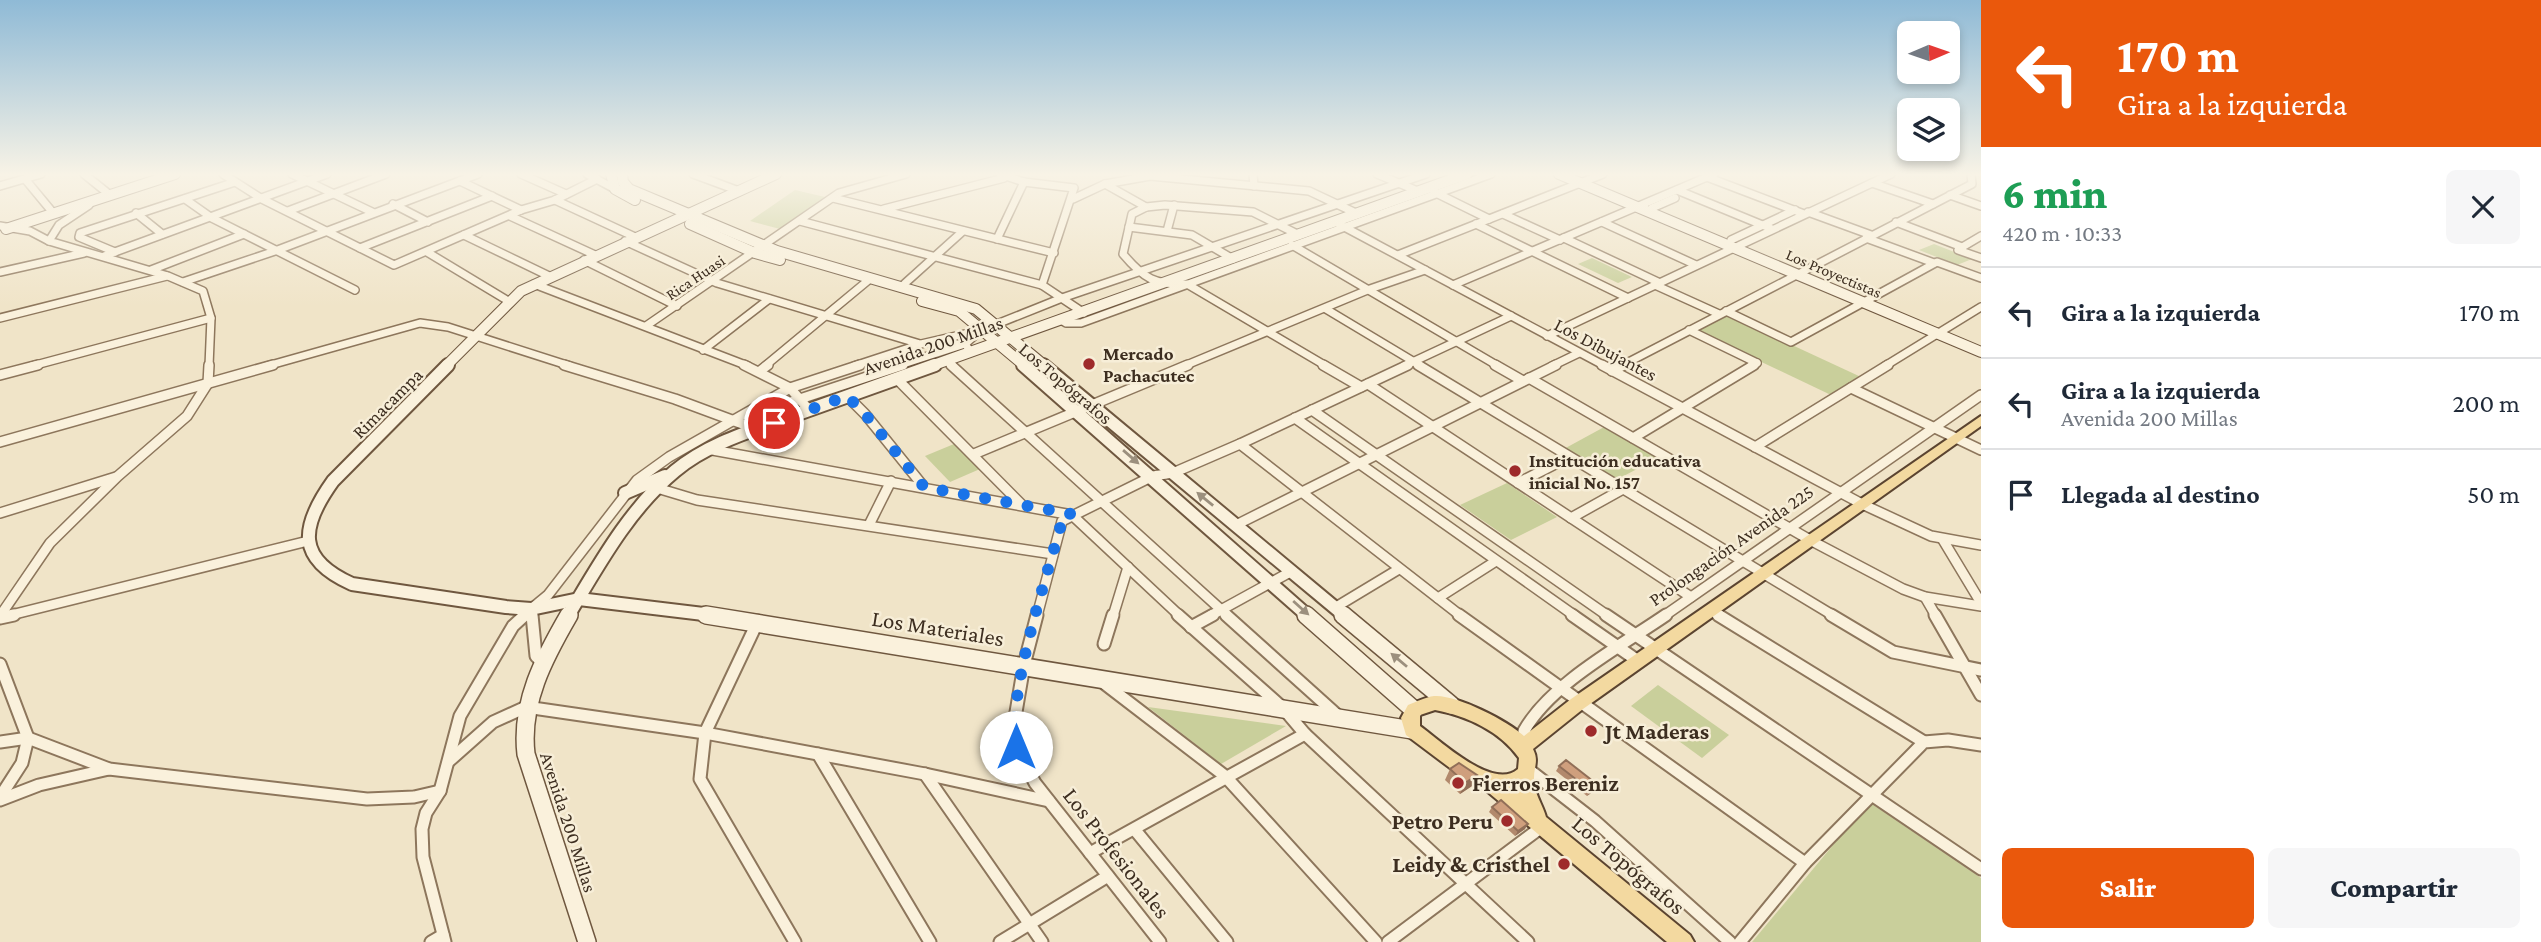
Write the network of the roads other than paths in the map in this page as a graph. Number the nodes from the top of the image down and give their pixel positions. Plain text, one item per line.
1 (40, 218) edge
2 (70, 218) edge
3 (120, 218) edge
4 (142, 218) edge
5 (212, 218) joint
6 (301, 218) edge
7 (356, 218) edge
8 (420, 218) edge
9 (438, 218) edge
10 (505, 218) edge
11 (514, 218) edge
12 (590, 218) edge
13 (677, 218) edge
14 (686, 218) edge
15 (803, 218) edge
16 (911, 218) edge
17 (1007, 218) edge
18 (1066, 218) edge
19 (1131, 218) edge
20 (1171, 218) edge
21 (1264, 218) edge
22 (1295, 218) edge
23 (1350, 218) edge
24 (1355, 218) edge
25 (1492, 218) edge
26 (1512, 218) edge
27 (1613, 218) edge
28 (1673, 218) edge
29 (1745, 218) edge
30 (1777, 218) edge
31 (1795, 218) edge
32 (1819, 218) edge
33 (1904, 218) edge
34 (1489, 219) joint
35 (800, 220) junction
36 (428, 222) junction
37 (1602, 222) junction
38 (1896, 222) junction
39 (1276, 224) junction
40 (1339, 224) junction
41 (1476, 224) junction
42 (1762, 225) junction
43 (1129, 227) junction
44 (3, 228) edge
45 (1772, 229) junction
46 (324, 230) junction
47 (963, 231) junction
48 (1167, 231) junction
49 (162, 234) junction
50 (244, 234) junction
51 (464, 235) junction
52 (1981, 236) edge
53 (1868, 237) junction
54 (630, 239) junction
55 (997, 239) junction
56 (1562, 239) junction
57 (1295, 240) junction
58 (49, 242) junction
59 (1735, 244) junction
60 (1213, 247) junction
61 (1962, 247) junction
62 (360, 248) junction
63 (760, 249) junction
64 (275, 251) junction
65 (427, 251) junction
66 (1532, 251) junction
67 (88, 252) junction
68 (115, 252) junction
69 (1054, 253) junction
70 (1398, 255) junction
71 (104, 256) junction
72 (935, 256) junction
73 (589, 258) junction
74 (1981, 258) edge
75 (1233, 259) junction
76 (1934, 263) junction
77 (1696, 265) junction
78 (151, 270) junction
79 (1425, 270) junction
80 (1140, 271) junction
81 (0, 272) edge
82 (1800, 272) junction
83 (168, 276) junction
84 (549, 276) junction
85 (1981, 278) edge
86 (713, 281) junction
87 (868, 281) junction
88 (183, 282) junction
89 (534, 284) junction
90 (1187, 284) junction
91 (1657, 284) junction
92 (1042, 285) junction
93 (1161, 285) junction
94 (1453, 285) junction
95 (902, 286) junction
96 (1370, 289) junction
97 (355, 290) dead end
98 (1062, 298) junction
99 (1628, 298) junction
100 (769, 299) junction
101 (1868, 301) junction
102 (510, 302) junction
103 (677, 306) junction
104 (1981, 307) edge
105 (1326, 309) junction
106 (1084, 313) junction
107 (1723, 313) junction
108 (827, 316) junction
109 (1511, 316) junction
110 (0, 318) edge
111 (211, 318) junction
112 (1061, 320) junction
113 (995, 324) junction
114 (646, 326) junction
115 (982, 330) junction
116 (1689, 330) junction
117 (1942, 332) junction
118 (1269, 333) junction
119 (1547, 336) junction
120 (475, 337) junction
121 (1005, 340) junction
122 (1457, 342) junction
123 (921, 344) junction
124 (1981, 344) edge
125 (968, 348) junction
126 (703, 351) junction
127 (1981, 352) edge
128 (1579, 353) junction
129 (946, 360) junction
130 (1413, 362) junction
131 (1612, 370) junction
132 (760, 371) junction
133 (0, 376) edge
134 (897, 379) junction
135 (1526, 379) junction
136 (208, 383) junction
137 (1364, 385) junction
138 (790, 388) junction
139 (1851, 388) junction
140 (1981, 395) edge
141 (847, 396) junction
142 (1479, 403) junction
143 (805, 405) junction
144 (1093, 405) junction
145 (1681, 407) junction
146 (1312, 410) junction
147 (1078, 411) junction
148 (1295, 418) junction
149 (733, 420) junction
150 (1981, 420) edge
151 (1432, 427) junction
152 (1934, 427) junction
153 (756, 429) junction
154 (1027, 433) junction
155 (1633, 438) junction
156 (1956, 438) junction
157 (0, 442) edge
158 (692, 443) junction
159 (1240, 444) junction
160 (1755, 447) junction
161 (708, 449) junction
162 (1981, 450) edge
163 (974, 454) junction
164 (1375, 455) junction
165 (1569, 457) junction
166 (1357, 464) junction
167 (1173, 473) junction
168 (671, 474) junction
169 (118, 476) junction
170 (1153, 477) junction
171 (891, 481) junction
172 (1518, 483) junction
173 (924, 487) junction
174 (657, 488) junction
175 (1623, 489) junction
176 (625, 493) junction
177 (1300, 493) junction
178 (1842, 494) junction
179 (1101, 501) junction
180 (1021, 504) junction
181 (1862, 504) junction
182 (0, 513) edge
183 (1072, 514) junction
184 (1571, 517) junction
185 (869, 525) junction
186 (1236, 525) junction
187 (1789, 528) junction
188 (1810, 540) junction
189 (1943, 540) junction
190 (308, 541) junction
191 (1981, 545) edge
192 (1053, 554) junction
193 (1496, 561) junction
194 (1743, 562) junction
195 (1128, 567) junction
196 (1399, 569) junction
197 (1292, 571) junction
198 (1763, 573) junction
199 (1272, 582) junction
200 (1691, 597) junction
201 (1925, 597) junction
202 (1438, 598) junction
203 (579, 599) junction
204 (1981, 604) edge
205 (1336, 607) junction
206 (531, 608) junction
207 (1222, 610) junction
208 (1711, 610) junction
209 (0, 617) edge
210 (758, 621) junction
211 (1191, 627) junction
212 (1637, 636) junction
213 (1104, 644) dead end
214 (1619, 647) junction
215 (1656, 649) junction
216 (1638, 661) junction
217 (543, 663) junction
218 (0, 664) edge
219 (1024, 665) junction
220 (1964, 668) junction
221 (1981, 670) edge
222 (1098, 678) junction
223 (1558, 690) junction
224 (1981, 695) edge
225 (1577, 704) junction
226 (1451, 705) junction
227 (526, 707) junction
228 (1283, 708) junction
229 (1415, 709) junction
230 (1340, 718) junction
231 (1412, 730) junction
232 (705, 733) junction
233 (1305, 734) junction
234 (27, 738) junction
235 (1924, 741) junction
236 (0, 742) edge
237 (1526, 745) junction
238 (1981, 745) edge
239 (818, 754) junction
240 (449, 761) junction
241 (109, 769) junction
242 (1526, 772) junction
243 (925, 774) junction
244 (1225, 776) junction
245 (1490, 783) junction
246 (440, 791) junction
247 (1870, 794) junction
248 (0, 799) edge
249 (1049, 802) junction
250 (1543, 826) junction
251 (1135, 830) junction
252 (1090, 853) junction
253 (1805, 863) junction
254 (1981, 869) edge
255 (1108, 876) junction
256 (1465, 883) junction
257 (1030, 924) junction
258 (440, 940) edge
259 (587, 942) edge
260 (795, 942) edge
261 (930, 942) edge
262 (1000, 942) edge
263 (1042, 942) edge
264 (1160, 942) edge
265 (1227, 942) edge
266 (1376, 942) edge
267 (1388, 942) edge
268 (1528, 942) edge
269 (1684, 942) edge
270 (1730, 942) edge
271 (1740, 942) edge

1 - 44 main road
2 - 58 street
3 - 68 street
4 - 49 street
5 - 49 street
5 - 50 street
6 - 46 street
7 - 46 street
8 - 36 street
9 - 36 street
10 - 51 street
11 - 73 street
12 - 54 street
13 - 54 main road, Rimacampa
14 - 63 main road, Los Topógrafos
15 - 35 street, Rica Huasi
16 - 47 street
17 - 55 street
18 - 69 street
19 - 43 street
20 - 48 street
21 - 39 street
22 - 39 street
23 - 40 main road, Avenida 200 Millas
24 - 40 street
25 - 34 street
26 - 56 street
27 - 37 street
28 - 59 main road, Los Proyectistas
29 - 42 street
30 - 42 street
31 - 45 street
32 - 53 street
33 - 38 street
34 - 41 street
35 - 63 street, Rica Huasi
35 - 72 street
36 - 62 street
37 - 56 street
37 - 77 street
38 - 53 street
38 - 61 street
39 - 57 street
39 - 60 street
40 - 57 main road, Avenida 200 Millas
40 - 70 street, Los Dibujantes
41 - 66 street
41 - 70 street
42 - 45 street
42 - 59 street
43 - 48 street
43 - 80 street
44 - 58 street
45 - 59 street
46 - 62 street
46 - 64 street
47 - 55 street
47 - 72 street
48 - 60 street
49 - 68 street
50 - 64 street
50 - 78 street
51 - 65 street
51 - 84 street
52 - 61 street
53 - 76 street
53 - 82 street
54 - 73 main road, Rimacampa
54 - 86 street
55 - 69 street
56 - 66 street
56 - 91 street
57 - 75 main road, Avenida 200 Millas
57 - 90 street
57 - 96 street
58 - 67 street
59 - 77 street
59 - 82 main road, Los Proyectistas
60 - 75 street
60 - 80 street
61 - 74 street
62 - 65 street
63 - 86 street, Rica Huasi
63 - 87 main road, Los Topógrafos
64 - 88 street
64 - 97 street
65 - 102 street
66 - 94 street
66 - 99 street
67 - 71 street
67 - 81 street
68 - 71 street
69 - 92 street
70 - 79 street, Los Dibujantes
71 - 78 street
72 - 92 street
72 - 95 street
73 - 84 main road, Rimacampa
73 - 103 street
75 - 93 main road, Avenida 200 Millas
76 - 85 street
76 - 101 street
77 - 91 street
78 - 83 street
79 - 94 street, Los Dibujantes
79 - 96 street
80 - 93 street
80 - 98 street
82 - 101 main road, Los Proyectistas
82 - 107 street
83 - 88 street
83 - 110 street
84 - 89 main road, Rimacampa
86 - 100 street
86 - 103 street, Rica Huasi
87 - 95 main road, Los Topógrafos
87 - 108 street
87 - 115 main road, Los Topógrafos
88 - 111 street
89 - 102 main road, Rimacampa
89 - 114 street
90 - 93 street
90 - 112 street
90 - 118 street
91 - 99 street
91 - 107 street
92 - 98 street
93 - 106 main road, Avenida 200 Millas
94 - 109 street, Los Dibujantes
95 - 113 main road, Los Topógrafos
96 - 105 street
96 - 122 street
98 - 106 street
98 - 113 street
99 - 119 street
100 - 108 street
100 - 126 street
101 - 107 street
101 - 117 main road, Los Proyectistas
102 - 120 main road, Rimacampa
103 - 114 street, Rica Huasi
104 - 117 street
105 - 118 street
105 - 130 street
106 - 112 main road, Avenida 200 Millas
107 - 116 street
108 - 123 street
108 - 132 street
109 - 119 street, Los Dibujantes
109 - 122 street
111 - 133 street
111 - 136 street
112 - 121 main road, Avenida 200 Millas
113 - 115 street
113 - 121 main road, Los Topógrafos
114 - 126 street
115 - 121 main road, Los Topógrafos
115 - 123 street
115 - 125 street
116 - 131 street
116 - 145 street
117 - 124 main road
117 - 127 main road, Los Proyectistas
117 - 139 street
118 - 137 street
118 - 144 street
119 - 128 street, Los Dibujantes
120 - 136 street
120 - 149 street
120 - 190 main road, Rimacampa
121 - 125 main road, Avenida 200 Millas
121 - 144 main road, Los Topógrafos
121 - 147 main road, Los Topógrafos
122 - 130 street
122 - 135 street
123 - 125 street
123 - 138 street
125 - 129 main road, Avenida 200 Millas
125 - 143 street
126 - 132 street
128 - 131 street, Los Dibujantes
128 - 135 street
129 - 134 main road, Avenida 200 Millas
129 - 154 street
130 - 137 street
130 - 142 street
131 - 145 street, Los Dibujantes
132 - 138 street
134 - 141 main road, Avenida 200 Millas
134 - 163 street
135 - 142 street
135 - 155 street
136 - 157 street
136 - 169 street
137 - 146 street
137 - 151 street
138 - 143 street
138 - 149 street
139 - 152 street
139 - 160 street
140 - 152 street, Prolongación Avenida 225
141 - 143 main road, Avenida 200 Millas
141 - 173 street
142 - 151 street
142 - 165 street
143 - 149 street
143 - 153 main road, Avenida 200 Millas
144 - 147 street
144 - 167 main road, Los Topógrafos
145 - 155 street
145 - 160 street, Los Dibujantes
146 - 148 street
146 - 164 street
147 - 154 street
147 -> 170 main road, Los Topógrafos
148 - 159 street
148 - 166 street
149 - 153 street
149 - 158 street
150 - 156 main road
151 - 164 street
151 - 172 street
152 - 156 street
152 - 178 street, Prolongación Avenida 225
153 - 161 main road, Avenida 200 Millas
154 - 163 street
154 - 179 street
155 - 187 street
156 - 162 street
156 - 181 main road
158 - 161 street
158 - 176 street
159 - 167 street
159 - 177 street
160 - 178 street, Los Dibujantes
161 - 168 main road, Avenida 200 Millas
161 - 171 street
163 - 180 street
164 - 166 street
164 - 212 street
165 - 172 street
165 - 175 street
166 - 177 street
166 - 193 street
167 - 170 street
186 -> 167 main road, Los Topógrafos
168 - 174 main road, Avenida 200 Millas
168 - 176 main road
169 - 182 street
169 - 209 street
170 - 179 street
170 - 199 main road, Los Topógrafos
171 - 173 street
171 - 185 street
172 - 184 street
173 - 180 street
174 - 185 street
174 - 203 main road, Avenida 200 Millas
175 - 184 street
175 - 194 street
176 - 206 street
177 - 186 street
177 - 196 street
178 - 181 street, Los Dibujantes
178 - 187 street, Prolongación Avenida 225
179 - 183 street
179 - 207 street
180 - 183 street
181 - 188 main road
181 - 189 street, Los Dibujantes
183 - 192 street, Los Profesionales
183 - 195 street
184 - 200 street
185 - 192 street
186 - 197 main road, Los Topógrafos
187 - 188 street
187 - 194 street, Prolongación Avenida 225
188 - 198 main road
188 - 201 street
189 - 191 street, Los Dibujantes
189 - 204 street
190 - 206 main road
190 - 209 street
192 - 219 street, Los Profesionales
193 - 202 street
193 - 214 street
194 - 198 street
194 - 200 street, Prolongación Avenida 225
195 - 211 street
195 - 213 street
196 - 202 street
196 - 205 street
197 - 199 street
197 - 205 main road, Los Topógrafos
198 - 208 main road
198 - 220 street
199 - 207 street
199 -> 229 main road, Los Topógrafos
200 - 212 street, Prolongación Avenida 225
201 - 204 street
201 - 220 street
202 - 223 street
203 - 206 main road
203 - 210 main road, Los Materiales
203 - 217 main road, Avenida 200 Millas
226 -> 205 main road, Los Topógrafos
206 - 217 street
206 - 240 street
207 - 211 street
207 - 230 street
208 - 215 main road
208 - 235 street
210 - 219 main road, Los Materiales
210 - 232 street
211 - 228 street
212 - 214 street, Prolongación Avenida 225
212 - 215 street
214 - 216 street
214 - 223 street, Prolongación Avenida 225
215 - 216 main road
215 - 247 street
216 - 225 main road
217 - 227 main road, Avenida 200 Millas
218 - 234 street
219 - 222 main road, Los Materiales
219 - 249 street, Los Profesionales
220 - 221 street
220 - 224 street
222 - 228 main road, Los Materiales
222 - 244 street
223 - 225 street
223 - 237 street, Prolongación Avenida 225
225 - 237 main road
225 - 253 street
226 - 229 main road
226 - 237 main road
227 - 232 street
227 - 240 street
227 - 259 main road, Avenida 200 Millas
228 - 230 main road, Los Materiales
228 - 233 street
229 - 231 main road
230 - 231 main road, Los Materiales
231 - 245 main road, Los Topógrafos
232 - 239 street
232 - 260 street
233 - 244 street
233 - 256 street
234 - 236 street
234 - 241 street
234 - 248 street
235 - 238 street
235 - 247 street
237 - 242 main road, Los Topógrafos
239 - 243 street
239 - 261 street
240 - 246 street
241 - 246 street
241 - 248 street
242 - 245 main road
242 - 250 main road, Los Topógrafos
242 - 270 street
243 - 249 street
243 - 257 street
244 - 251 street
244 - 266 street
245 - 250 main road, Los Topógrafos
246 - 258 street
247 - 253 street
247 - 254 street
249 - 252 street, Los Profesionales
250 - 256 street
250 - 269 main road, Los Topógrafos
251 - 252 street
251 - 265 street
252 - 255 street, Los Profesionales
253 - 271 street
255 - 257 street
255 - 264 street, Los Profesionales
256 - 267 street
256 - 268 street
257 - 262 street
257 - 263 street

